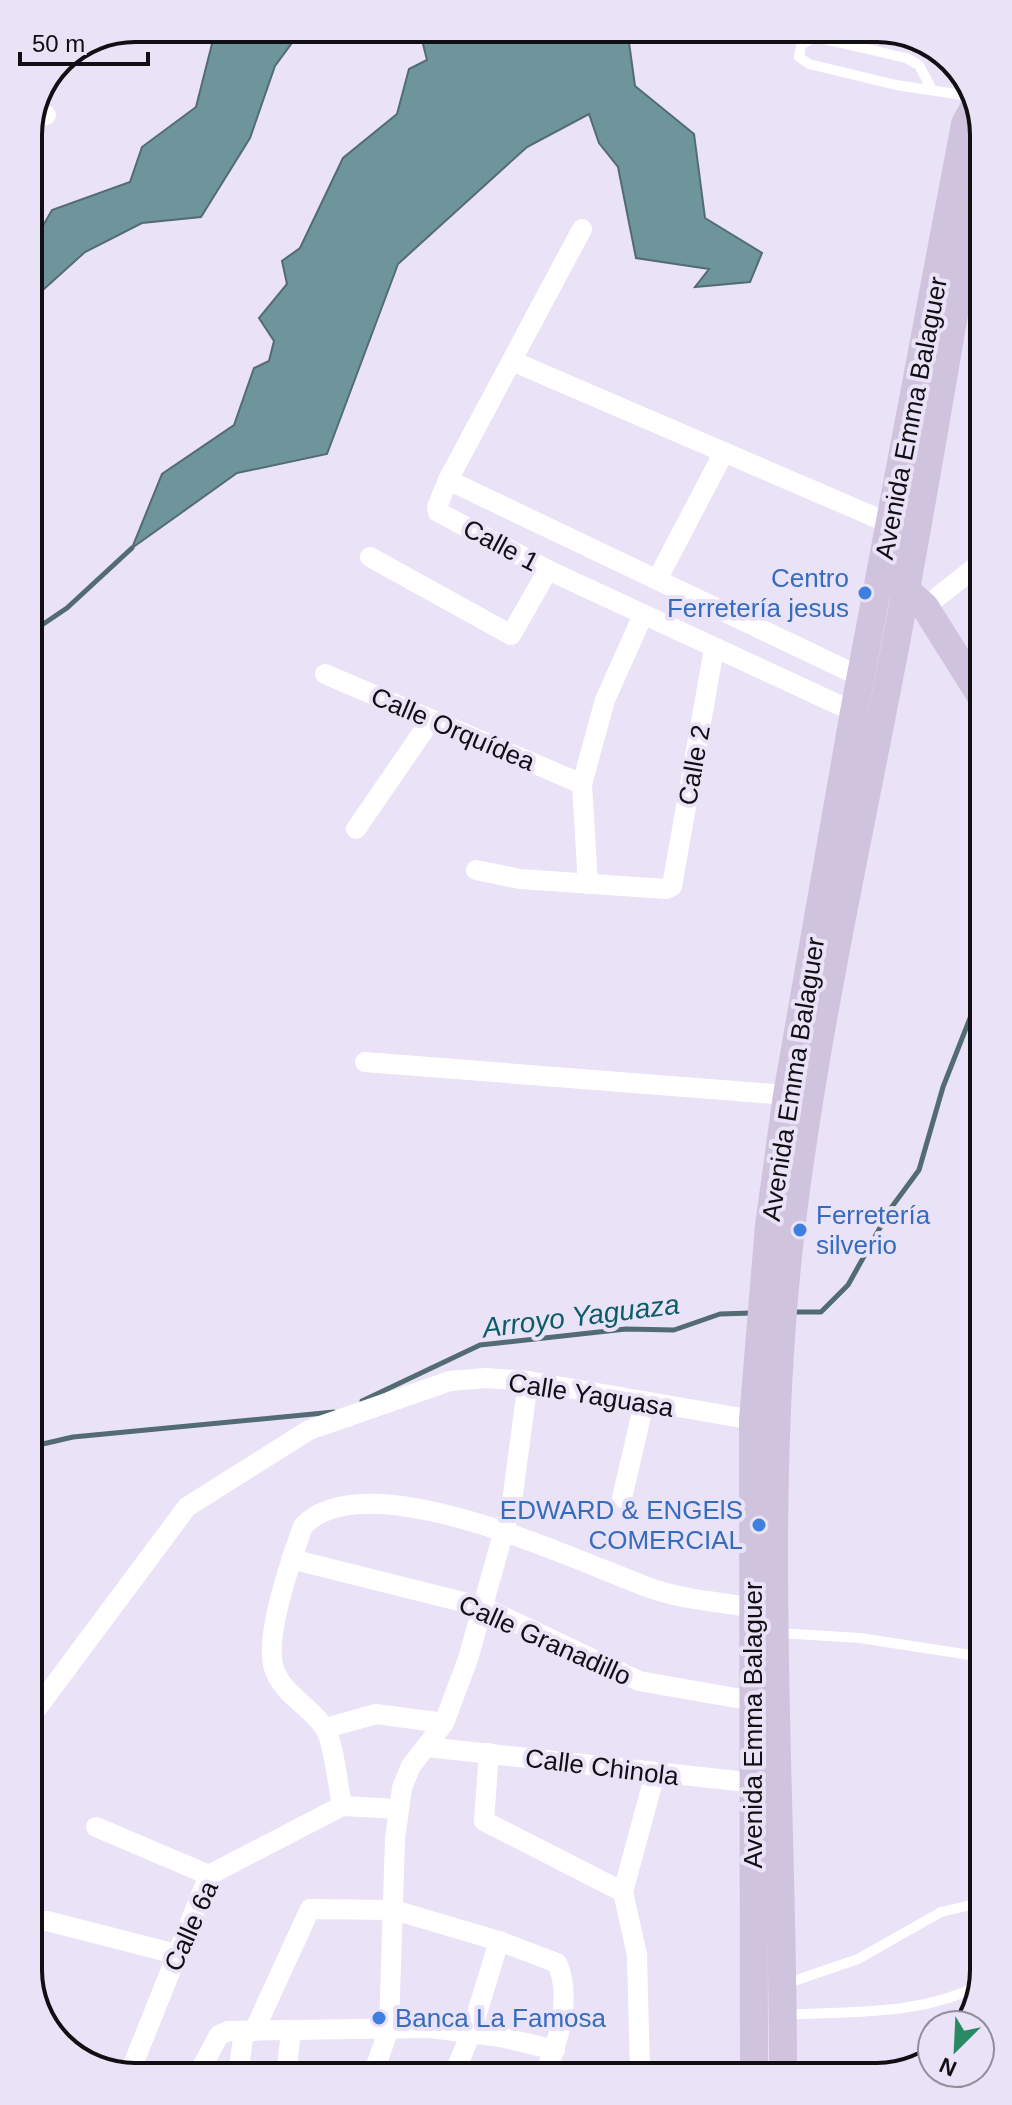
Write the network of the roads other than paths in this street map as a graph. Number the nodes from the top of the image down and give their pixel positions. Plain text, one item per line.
1 (806, 42) edge
2 (837, 42) edge
3 (931, 88) junction
4 (960, 94) edge
5 (968, 118) edge
6 (970, 224) edge
7 (582, 229) dead end
8 (512, 361) junction
9 (724, 452) junction
10 (448, 480) junction
11 (891, 524) junction
12 (370, 557) dead end
13 (970, 569) edge
14 (548, 570) junction
15 (882, 572) junction
16 (657, 580) junction
17 (916, 598) junction
18 (643, 615) junction
19 (714, 649) junction
20 (325, 674) dead end
21 (861, 677) junction
22 (970, 679) edge
23 (854, 712) junction
24 (431, 720) junction
25 (582, 784) junction
26 (356, 829) dead end
27 (476, 870) dead end
28 (588, 884) junction
29 (815, 998) junction
30 (365, 1062) dead end
31 (787, 1095) junction
32 (780, 1227) junction
33 (528, 1381) junction
34 (766, 1382) junction
35 (644, 1403) junction
36 (753, 1420) junction
37 (622, 1498) dead end
38 (504, 1531) junction
39 (291, 1559) junction
40 (483, 1607) junction
41 (755, 1608) junction
42 (774, 1633) junction
43 (970, 1655) edge
44 (753, 1701) junction
45 (42, 1702) edge
46 (444, 1723) junction
47 (326, 1728) junction
48 (427, 1747) junction
49 (489, 1753) junction
50 (655, 1774) junction
51 (765, 1784) junction
52 (342, 1806) junction
53 (398, 1809) junction
54 (96, 1827) dead end
55 (209, 1875) junction
56 (623, 1892) junction
57 (970, 1905) edge
58 (394, 1910) junction
59 (47, 1921) dead end
60 (499, 1941) junction
61 (176, 1954) junction
62 (783, 1985) junction
63 (967, 1992) edge
64 (783, 2016) junction
65 (389, 2029) junction
66 (242, 2031) junction
67 (291, 2031) junction
68 (471, 2033) junction
69 (555, 2050) junction
70 (134, 2063) edge
71 (204, 2063) edge
72 (239, 2063) edge
73 (287, 2063) edge
74 (377, 2063) edge
75 (459, 2063) edge
76 (549, 2063) edge
77 (640, 2063) edge
78 (754, 2063) edge
79 (783, 2063) edge

1 - 3 lane
2 - 3 lane
3 - 4 lane
5 - 11 street, Avenida Emma Balaguer
6 - 17 street, Avenida Emma Balaguer
7 - 8 street, Calle 1
8 - 9 street
8 - 10 street, Calle 1
9 - 11 street
9 - 16 street
10 - 14 street, Calle 1
10 - 16 street
11 - 15 street, Avenida Emma Balaguer
12 - 14 street
13 - 17 street
14 - 18 street, Calle 1
15 - 17 street
15 - 21 street, Avenida Emma Balaguer
16 - 21 street
17 - 22 street
17 - 29 street, Avenida Emma Balaguer
18 - 19 street, Calle 1
18 - 25 street
19 - 23 street, Calle 1
19 - 28 street, Calle 2
20 - 24 street, Calle Orquídea
21 - 23 street, Avenida Emma Balaguer
23 - 29 street, Avenida Emma Balaguer
24 - 25 street, Calle Orquídea
24 - 26 street
25 - 28 street
27 - 28 street
29 - 31 street, Avenida Emma Balaguer
29 - 32 street, Avenida Emma Balaguer
30 - 31 street
31 - 32 street, Avenida Emma Balaguer
32 - 34 street, Avenida Emma Balaguer
33 - 35 street, Calle Yaguasa
33 - 38 street
33 - 45 street, Calle Yaguasa
34 - 36 street, Avenida Emma Balaguer
34 - 42 street, Avenida Emma Balaguer
35 - 36 street, Calle Yaguasa
35 - 37 street
36 - 41 street, Avenida Emma Balaguer
38 - 39 street
38 - 40 street
38 - 41 street
39 - 40 street, Calle Granadillo
39 - 47 street
40 - 44 street, Calle Granadillo
40 - 46 street
41 - 44 street, Avenida Emma Balaguer
42 - 43 lane
42 - 51 street, Avenida Emma Balaguer
44 - 51 street, Avenida Emma Balaguer
46 - 47 street
46 - 48 street
47 - 52 street
48 - 49 street, Calle Chinola
48 - 53 street
49 - 50 street, Calle Chinola
49 - 56 street
50 - 51 street, Calle Chinola
50 - 56 street
51 - 62 street, Avenida Emma Balaguer
51 - 78 street, Avenida Emma Balaguer
52 - 53 street
52 - 55 street, Calle 6a
53 - 58 street
54 - 55 street
55 - 61 street, Calle 6a
56 - 77 street
57 - 62 lane
58 - 60 street
58 - 65 street
58 - 66 street
59 - 61 street
60 - 68 street
60 - 69 street
61 - 70 street, Calle 6a
62 - 64 street, Avenida Emma Balaguer
63 - 64 lane
64 - 79 street, Avenida Emma Balaguer
65 - 67 street
65 - 68 street
65 - 74 street
66 - 67 street
66 - 71 street
66 - 72 street
67 - 73 street
68 - 69 street
68 - 75 street
69 - 76 street

